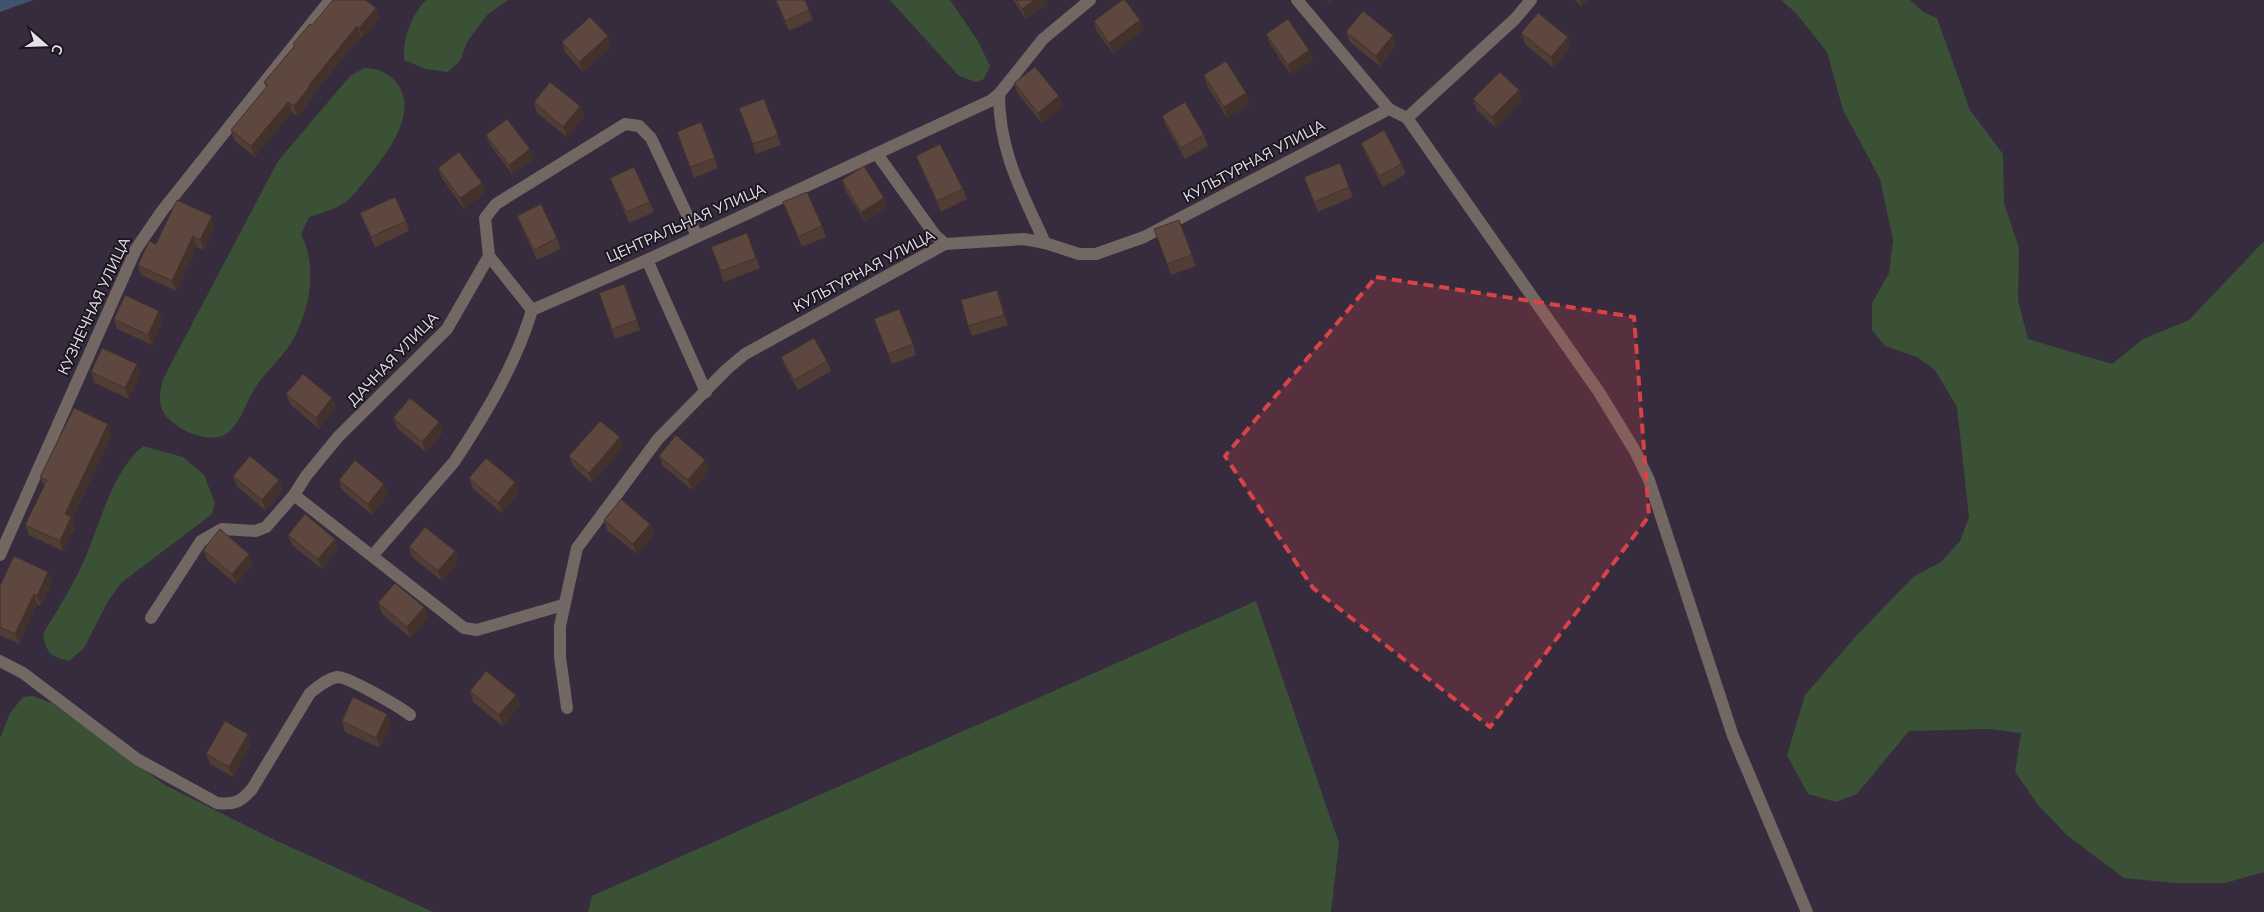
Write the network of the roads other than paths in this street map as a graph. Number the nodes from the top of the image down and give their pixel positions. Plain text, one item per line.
1 (330, 0) edge
2 (1090, 0) edge
3 (1297, 0) edge
4 (1531, 0) edge
5 (999, 94) junction
6 (1389, 109) junction
7 (1407, 118) junction
8 (876, 154) junction
9 (697, 236) junction
10 (1046, 243) junction
11 (946, 244) junction
12 (489, 256) junction
13 (647, 260) junction
14 (532, 310) junction
15 (706, 392) junction
16 (294, 494) junction
17 (0, 555) edge
18 (373, 555) junction
19 (563, 605) junction
20 (151, 618) dead end
21 (0, 661) edge
22 (566, 708) dead end
23 (410, 715) dead end
24 (1807, 912) edge

1 - 17 street, КУЗНЕЧНАЯ УЛИЦА
2 - 5 street, ЦЕНТРАЛЬНАЯ УЛИЦА
3 - 6 street
4 - 7 street
5 - 8 street, ЦЕНТРАЛЬНАЯ УЛИЦА
5 - 10 street
6 - 7 street
6 - 10 street, КУЛЬТУРНАЯ УЛИЦА
7 - 24 street
8 - 9 street, ЦЕНТРАЛЬНАЯ УЛИЦА
8 - 11 street
9 - 12 street
9 - 13 street, ЦЕНТРАЛЬНАЯ УЛИЦА
10 - 11 street, КУЛЬТУРНАЯ УЛИЦА
11 - 15 street, КУЛЬТУРНАЯ УЛИЦА
12 - 14 street
12 - 16 street, ДАЧНАЯ УЛИЦА
13 - 14 street, ЦЕНТРАЛЬНАЯ УЛИЦА
13 - 15 street
14 - 18 street
15 - 19 street, КУЛЬТУРНАЯ УЛИЦА
16 - 18 street
16 - 20 street, ДАЧНАЯ УЛИЦА
18 - 19 street
19 - 22 street, КУЛЬТУРНАЯ УЛИЦА
21 - 23 street

